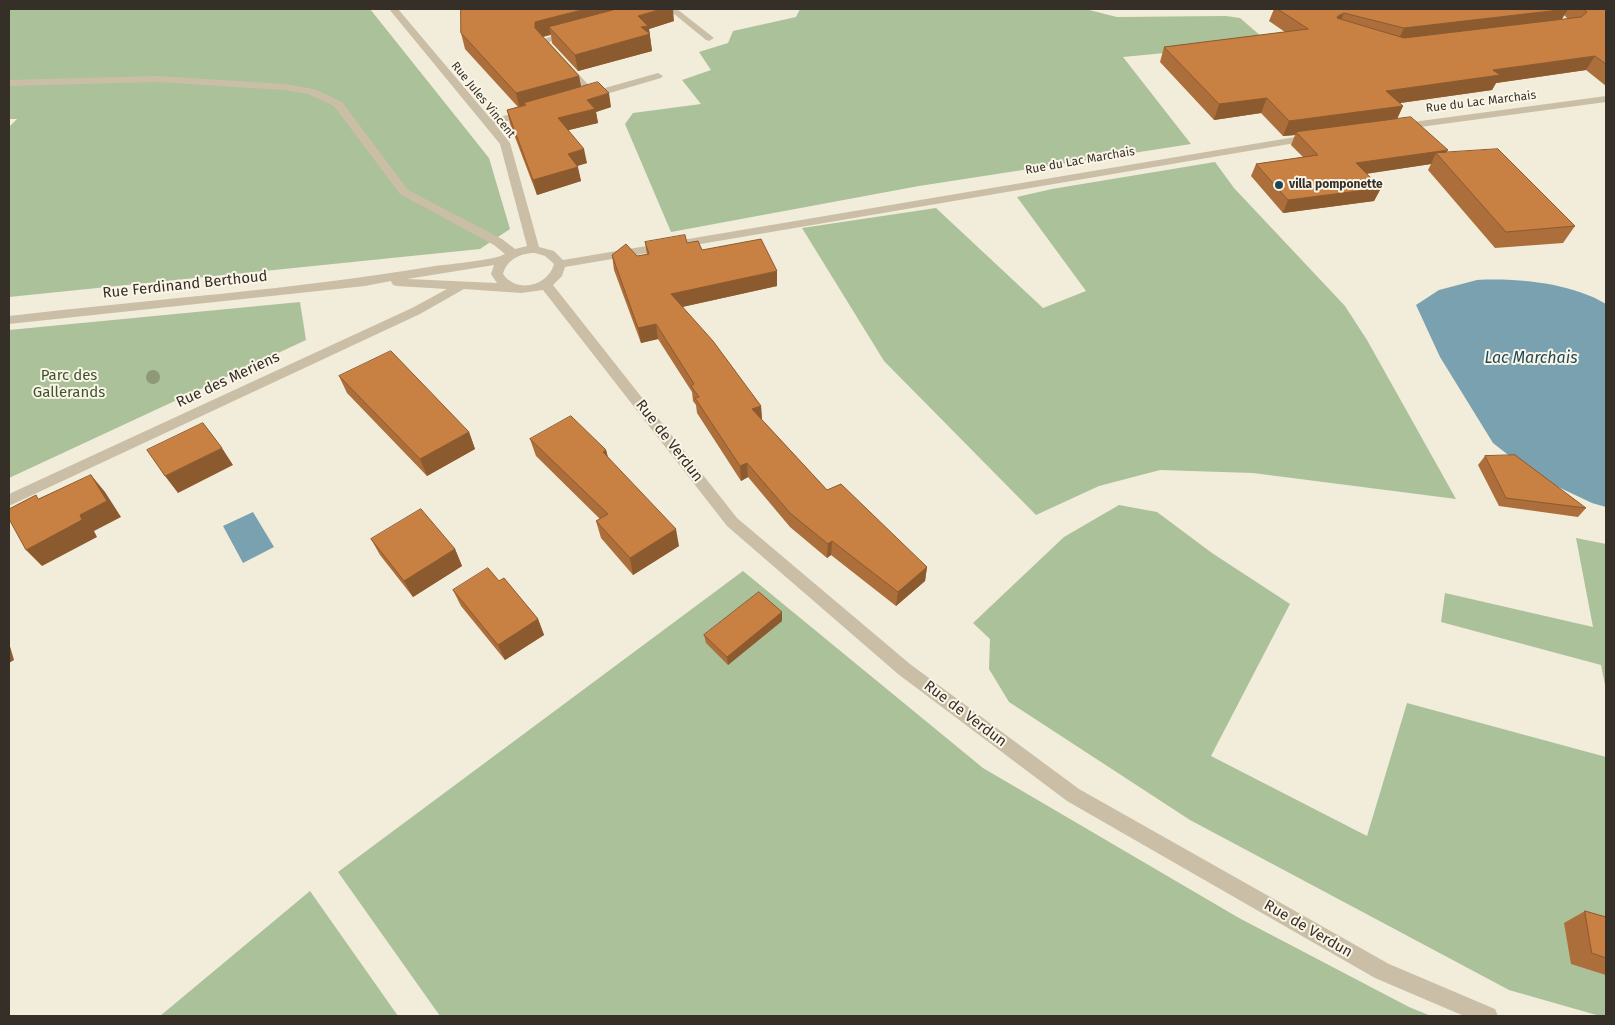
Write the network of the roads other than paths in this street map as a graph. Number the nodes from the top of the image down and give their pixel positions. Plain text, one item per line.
1 (393, 9) edge
2 (672, 9) edge
3 (579, 31) edge
4 (709, 38) dead end
5 (658, 76) dead end
6 (9, 83) edge
7 (592, 95) junction
8 (575, 100) edge
9 (1606, 100) edge
10 (540, 110) edge
11 (488, 123) junction
12 (1383, 128) edge
13 (1324, 136) edge
14 (534, 250) junction
15 (513, 254) junction
16 (502, 261) junction
17 (560, 264) junction
18 (365, 282) junction
19 (545, 284) junction
20 (459, 287) junction
21 (512, 288) junction
22 (9, 320) edge
23 (9, 500) edge
24 (1488, 1016) edge

1 - 11 street, Rue Jules Vincent
2 - 4 street
3 - 7 street
5 - 7 street
6 - 15 street
7 - 8 street
9 - 12 street, Rue du Lac Marchais
10 - 11 street
11 - 14 street, Rue Jules Vincent
13 - 17 street, Rue du Lac Marchais
14 - 15 street
14 - 17 street
15 - 16 street
16 - 18 street, Rue Ferdinand Berthoud
16 - 21 street
17 - 19 street
18 - 20 street, Rue Ferdinand Berthoud
18 - 22 street, Rue Ferdinand Berthoud
19 - 21 street
19 - 24 street, Rue de Verdun
20 - 21 street, Rue Ferdinand Berthoud
20 - 23 street, Rue des Meriens

